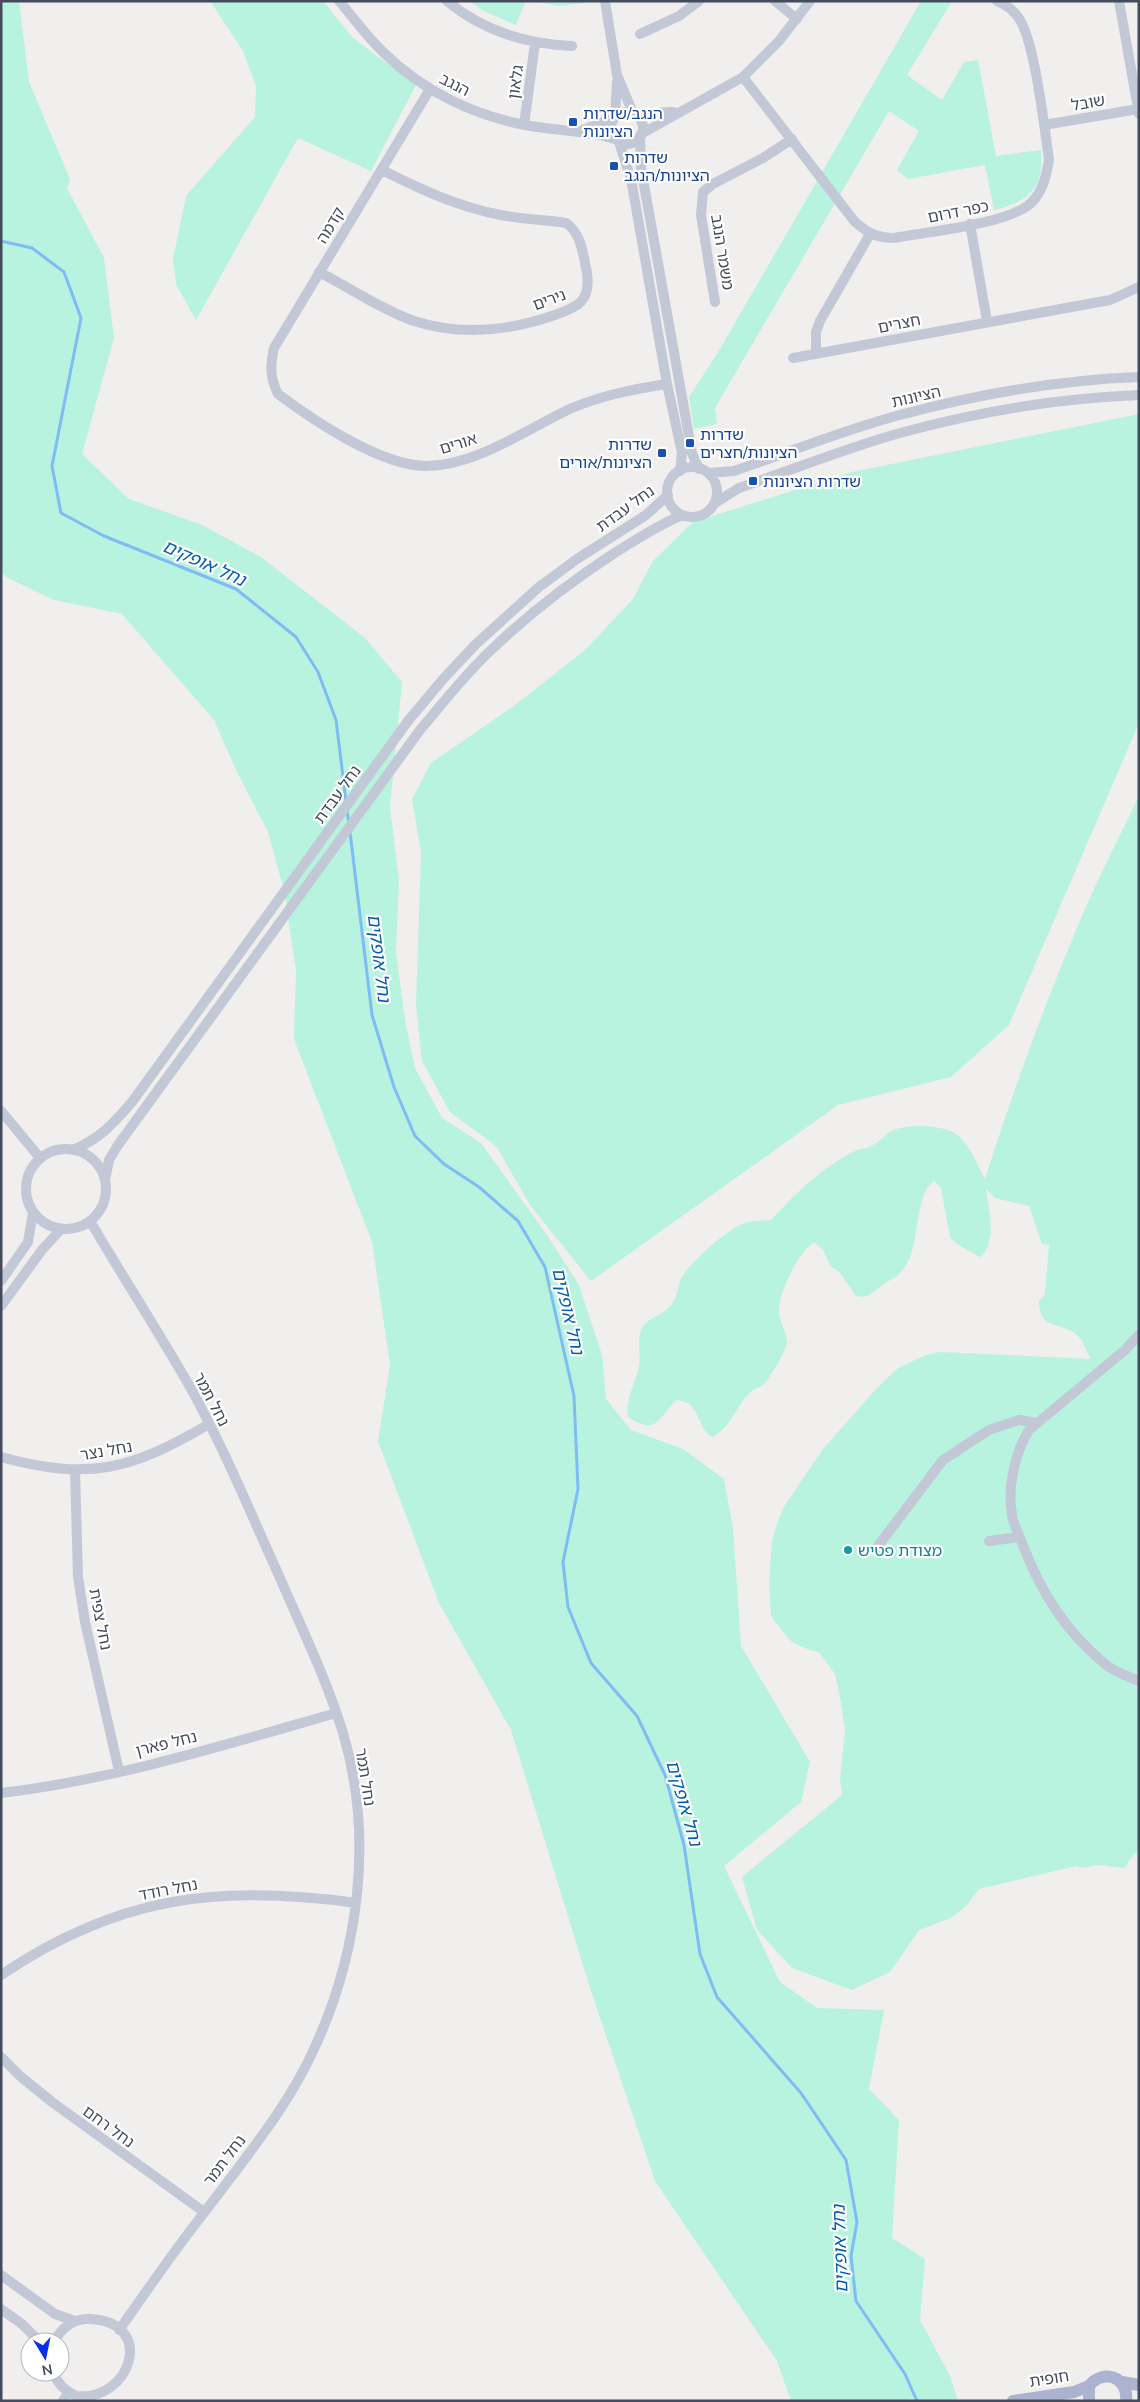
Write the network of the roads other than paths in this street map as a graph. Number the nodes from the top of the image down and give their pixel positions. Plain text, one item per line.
1 (339, 1) edge
2 (447, 1) edge
3 (605, 1) edge
4 (699, 1) edge
5 (775, 1) edge
6 (810, 1) edge
7 (1119, 1) edge
8 (1002, 2) edge
9 (345, 6) edge
10 (797, 19) junction
11 (640, 34) dead end
12 (535, 43) junction
13 (572, 46) dead end
14 (617, 75) junction
15 (743, 77) junction
16 (430, 89) junction
17 (682, 111) junction
18 (1138, 111) edge
19 (634, 114) junction
20 (614, 118) junction
21 (524, 125) junction
22 (1044, 125) junction
23 (577, 132) junction
24 (641, 135) junction
25 (792, 139) junction
26 (617, 140) junction
27 (382, 170) junction
28 (970, 224) junction
29 (870, 234) junction
30 (320, 272) junction
31 (1139, 287) edge
32 (715, 302) dead end
33 (987, 321) junction
34 (816, 354) junction
35 (793, 358) dead end
36 (1139, 377) edge
37 (272, 382) joint
38 (667, 384) junction
39 (1139, 395) edge
40 (680, 471) junction
41 (703, 471) junction
42 (668, 495) junction
43 (715, 503) junction
44 (683, 515) junction
45 (1, 1111) edge
46 (73, 1150) junction
47 (40, 1158) junction
48 (105, 1180) junction
49 (33, 1213) junction
50 (90, 1221) junction
51 (61, 1229) junction
52 (1, 1281) edge
53 (1, 1306) edge
54 (1139, 1335) edge
55 (1037, 1423) junction
56 (209, 1424) junction
57 (1, 1457) edge
58 (75, 1470) junction
59 (1019, 1536) junction
60 (989, 1541) dead end
61 (875, 1550) dead end
62 (1139, 1681) edge
63 (336, 1713) junction
64 (119, 1770) junction
65 (1, 1793) edge
66 (356, 1903) junction
67 (1, 1975) edge
68 (1, 2057) edge
69 (204, 2212) junction
70 (1, 2275) edge
71 (1, 2309) edge
72 (75, 2321) junction
73 (119, 2330) junction
74 (30, 2332) edge
75 (61, 2332) edge
76 (59, 2382) edge
77 (1122, 2382) junction
78 (1139, 2385) edge
79 (1090, 2386) junction
80 (66, 2397) edge
81 (1012, 2401) edge
82 (1088, 2401) edge
83 (1126, 2401) edge

1 - 9 street, הנגב
2 - 12 street
3 - 14 street
4 - 11 street
5 - 10 street
6 - 10 street
7 - 18 street, שובל
8 - 22 street, כפר דרום
9 - 16 street, הנגב
10 - 15 street
12 - 13 street
12 - 21 street, גלאון
14 - 19 street
14 - 20 street
15 - 17 street
15 - 25 street
16 - 21 street, הנגב
16 - 27 street, קדמה
17 - 19 street
17 - 24 street
18 - 22 street, שובל
19 - 20 street
19 - 24 street
20 - 23 street, הנגב
20 - 26 street
21 - 23 street, הנגב
22 - 28 street, כפר דרום
23 - 26 street, הנגב
24 - 26 street
24 - 41 street
25 - 29 street
25 - 32 street, משמר הנגב
26 - 38 street
27 - 30 street, קדמה
27 - 30 street, נירים
28 - 29 street, כפר דרום
28 - 33 street
29 - 34 street
30 - 37 street, קדמה
31 - 33 street, חצרים
33 - 34 street, חצרים
34 - 35 street, חצרים
36 - 41 street, הציונות
37 - 38 street, אורים
38 - 40 street
39 - 43 street, הציונות
40 - 41 street
40 - 42 street
41 - 43 street
42 - 44 street
42 - 46 street, נחל עבדת
43 - 44 street
44 - 48 street, נחל עבדת
45 - 47 street
46 - 47 street
46 - 48 street
47 - 49 street
48 - 50 street
49 - 51 street
49 - 52 street
50 - 51 street
50 - 56 street, נחל תמר
51 - 53 street
54 - 55 street
55 - 59 street
55 - 61 street
56 - 58 street, נחל נצר
56 - 63 street, נחל תמר
57 - 58 street, נחל נצר
58 - 64 street, נחל צפית
59 - 60 street
59 - 62 street
63 - 64 street, נחל פארן
63 - 66 street, נחל תמר
64 - 65 street, נחל פארן
66 - 67 street, נחל רודד
66 - 69 street, נחל תמר
68 - 69 street, נחל רחם
69 - 73 street, נחל תמר
70 - 72 street
71 - 74 street
72 - 73 street
72 - 75 street
73 - 80 street
76 - 80 street
77 - 78 main road
77 - 79 main road, חופית
77 - 83 main road
79 - 81 main road, חופית
79 - 82 main road

